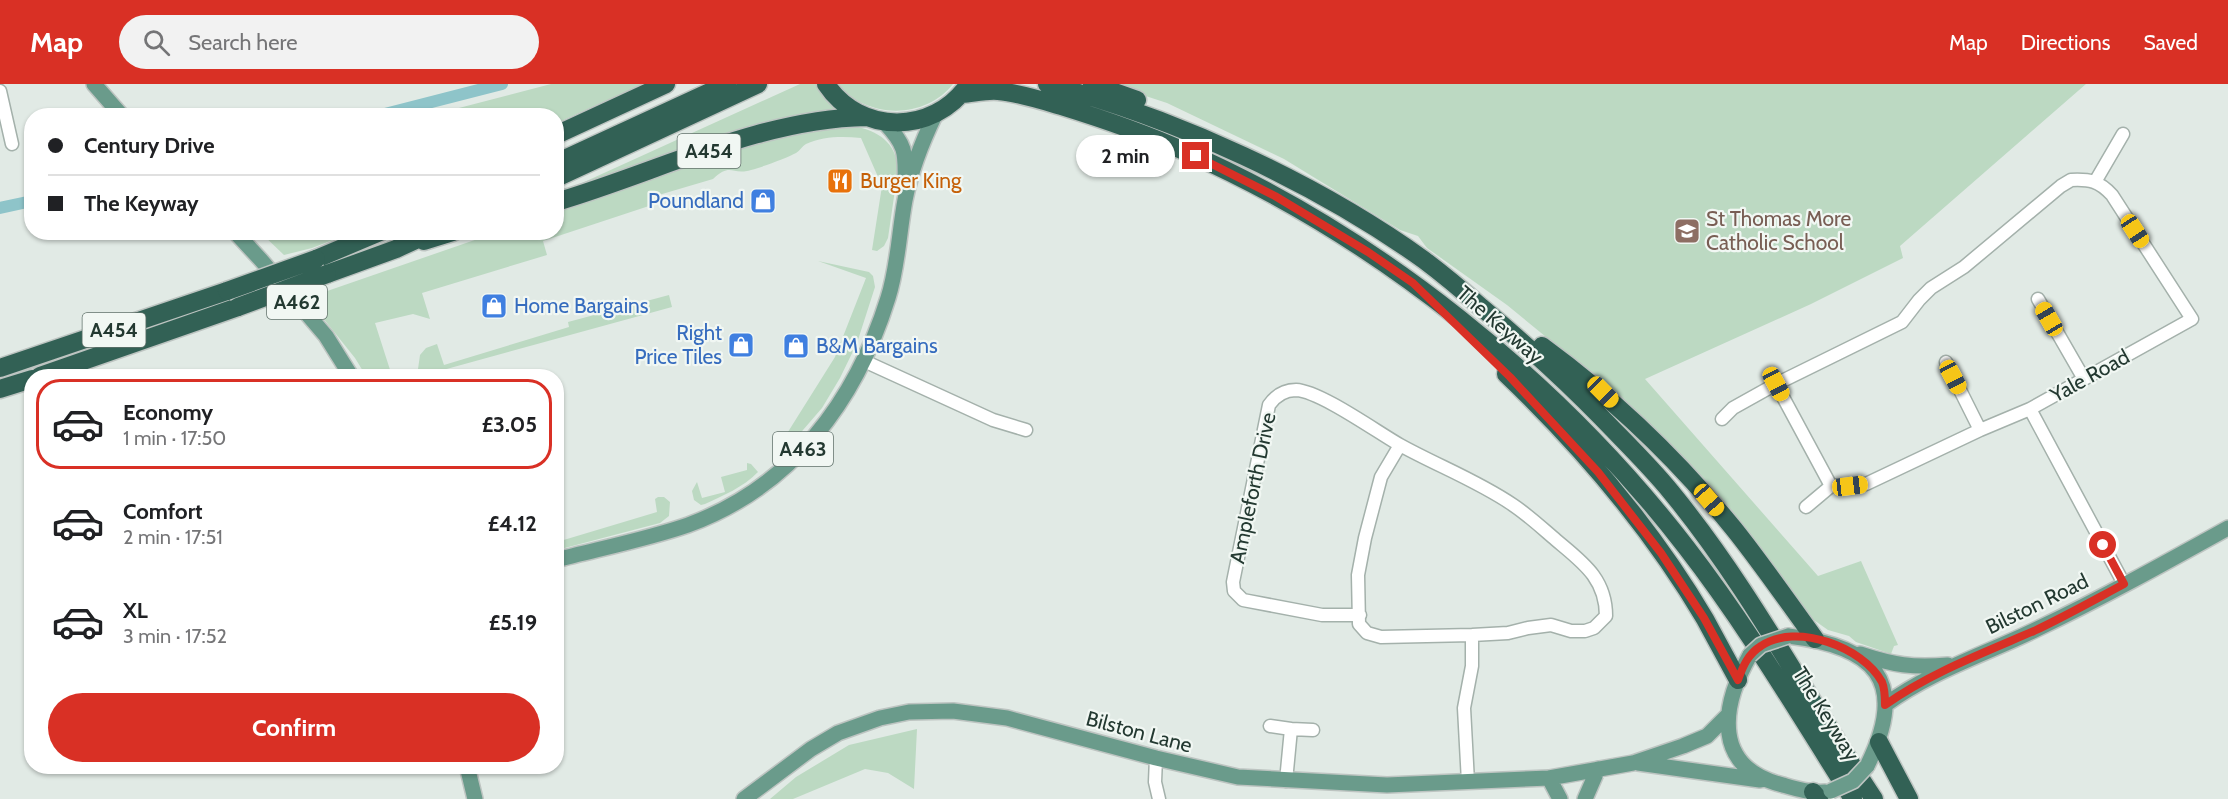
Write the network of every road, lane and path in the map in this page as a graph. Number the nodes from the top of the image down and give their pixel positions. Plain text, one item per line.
1 (4, 84) edge
2 (94, 84) edge
3 (666, 84) edge
4 (727, 84) edge
5 (758, 84) edge
6 (826, 84) edge
7 (1047, 84) edge
8 (1092, 84) edge
9 (0, 87) edge
10 (966, 89) edge
11 (0, 91) edge
12 (115, 108) edge
13 (935, 115) junction
14 (866, 117) junction
15 (885, 123) junction
16 (4, 130) edge
17 (564, 131) edge
18 (2123, 134) dead end
19 (1217, 143) junction
20 (12, 144) dead end
21 (564, 159) edge
22 (564, 174) edge
23 (2095, 182) junction
24 (564, 199) edge
25 (905, 199) junction
26 (242, 240) edge
27 (361, 240) edge
28 (416, 240) edge
29 (426, 240) edge
30 (396, 249) junction
31 (1443, 275) junction
32 (1413, 283) junction
33 (2038, 299) dead end
34 (864, 361) junction
35 (1946, 362) dead end
36 (0, 368) edge
37 (60, 369) edge
38 (347, 369) edge
39 (2084, 379) junction
40 (24, 382) edge
41 (1776, 384) junction
42 (0, 389) edge
43 (2030, 409) junction
44 (1722, 419) dead end
45 (1026, 430) dead end
46 (1980, 430) junction
47 (1400, 445) junction
48 (1831, 486) junction
49 (1806, 507) dead end
50 (2228, 528) edge
51 (564, 558) edge
52 (2124, 584) junction
53 (1360, 615) junction
54 (1472, 635) junction
55 (1815, 639) junction
56 (1851, 651) junction
57 (1958, 664) junction
58 (1738, 680) junction
59 (1885, 705) junction
60 (1728, 715) junction
61 (1270, 726) dead end
62 (1291, 729) junction
63 (1313, 730) dead end
64 (1879, 742) junction
65 (1156, 758) junction
66 (1634, 763) junction
67 (1598, 769) junction
68 (469, 774) edge
69 (1549, 778) junction
70 (1763, 780) junction
71 (1286, 781) junction
72 (1468, 782) junction
73 (1821, 794) edge
74 (475, 799) edge
75 (744, 799) edge
76 (1159, 799) edge
77 (1560, 799) edge
78 (1585, 799) edge
79 (1853, 799) edge
80 (1874, 799) edge
81 (1909, 799) edge

1 - 9 street
2 - 12 main road
3 - 17 highway
4 - 21 highway
5 - 22 highway
6 - 14 highway
7 - 19 highway, The Keyway
8 - 19 highway
10 - 13 highway
10 - 32 highway, The Keyway
11 - 16 street
13 - 15 highway
13 - 25 main road
14 - 15 highway
14 - 24 highway, A454
15 - 25 main road
16 - 20 street
18 - 23 street
19 - 31 highway, The Keyway
23 - 39 street, Yale Road
23 - 41 street
25 - 34 main road, A463
26 - 38 main road, A462
27 - 36 highway, A454, bridge
28 - 30 highway
29 - 30 highway, A454
30 - 37 highway, A454, bridge
31 - 55 highway
31 - 80 highway, The Keyway
32 - 58 highway
32 - 79 highway, The Keyway
33 - 39 street
34 - 45 street
34 - 51 main road, A463
35 - 46 street
39 - 43 street, Yale Road
40 - 42 highway
41 - 44 street
41 - 48 street
43 - 46 street, Yale Road
43 - 52 street
46 - 48 street, Yale Road
47 - 53 street
47 - 53 street, Ampleforth Drive
47 - 54 street
48 - 49 street
50 - 52 main road, Bilston Road
52 - 57 main road, Bilston Road
53 - 54 street
54 - 72 street
55 - 56 main road
55 - 58 main road, bridge
56 - 57 main road, Bilston Road
56 - 59 main road
57 - 59 main road, Bilston Road
58 - 60 main road
59 - 64 main road
60 - 66 main road
60 - 70 main road
61 - 62 street
62 - 63 street
62 - 71 street
64 - 73 main road, bridge
64 - 81 highway
65 - 71 main road, Bilston Lane
65 - 75 main road, Bilston Lane
65 - 76 street
66 - 67 main road
66 - 70 main road
67 - 69 main road
67 - 78 main road
68 - 74 main road
69 - 72 main road, Bilston Lane
69 - 77 main road
70 - 73 main road
71 - 72 main road, Bilston Lane

